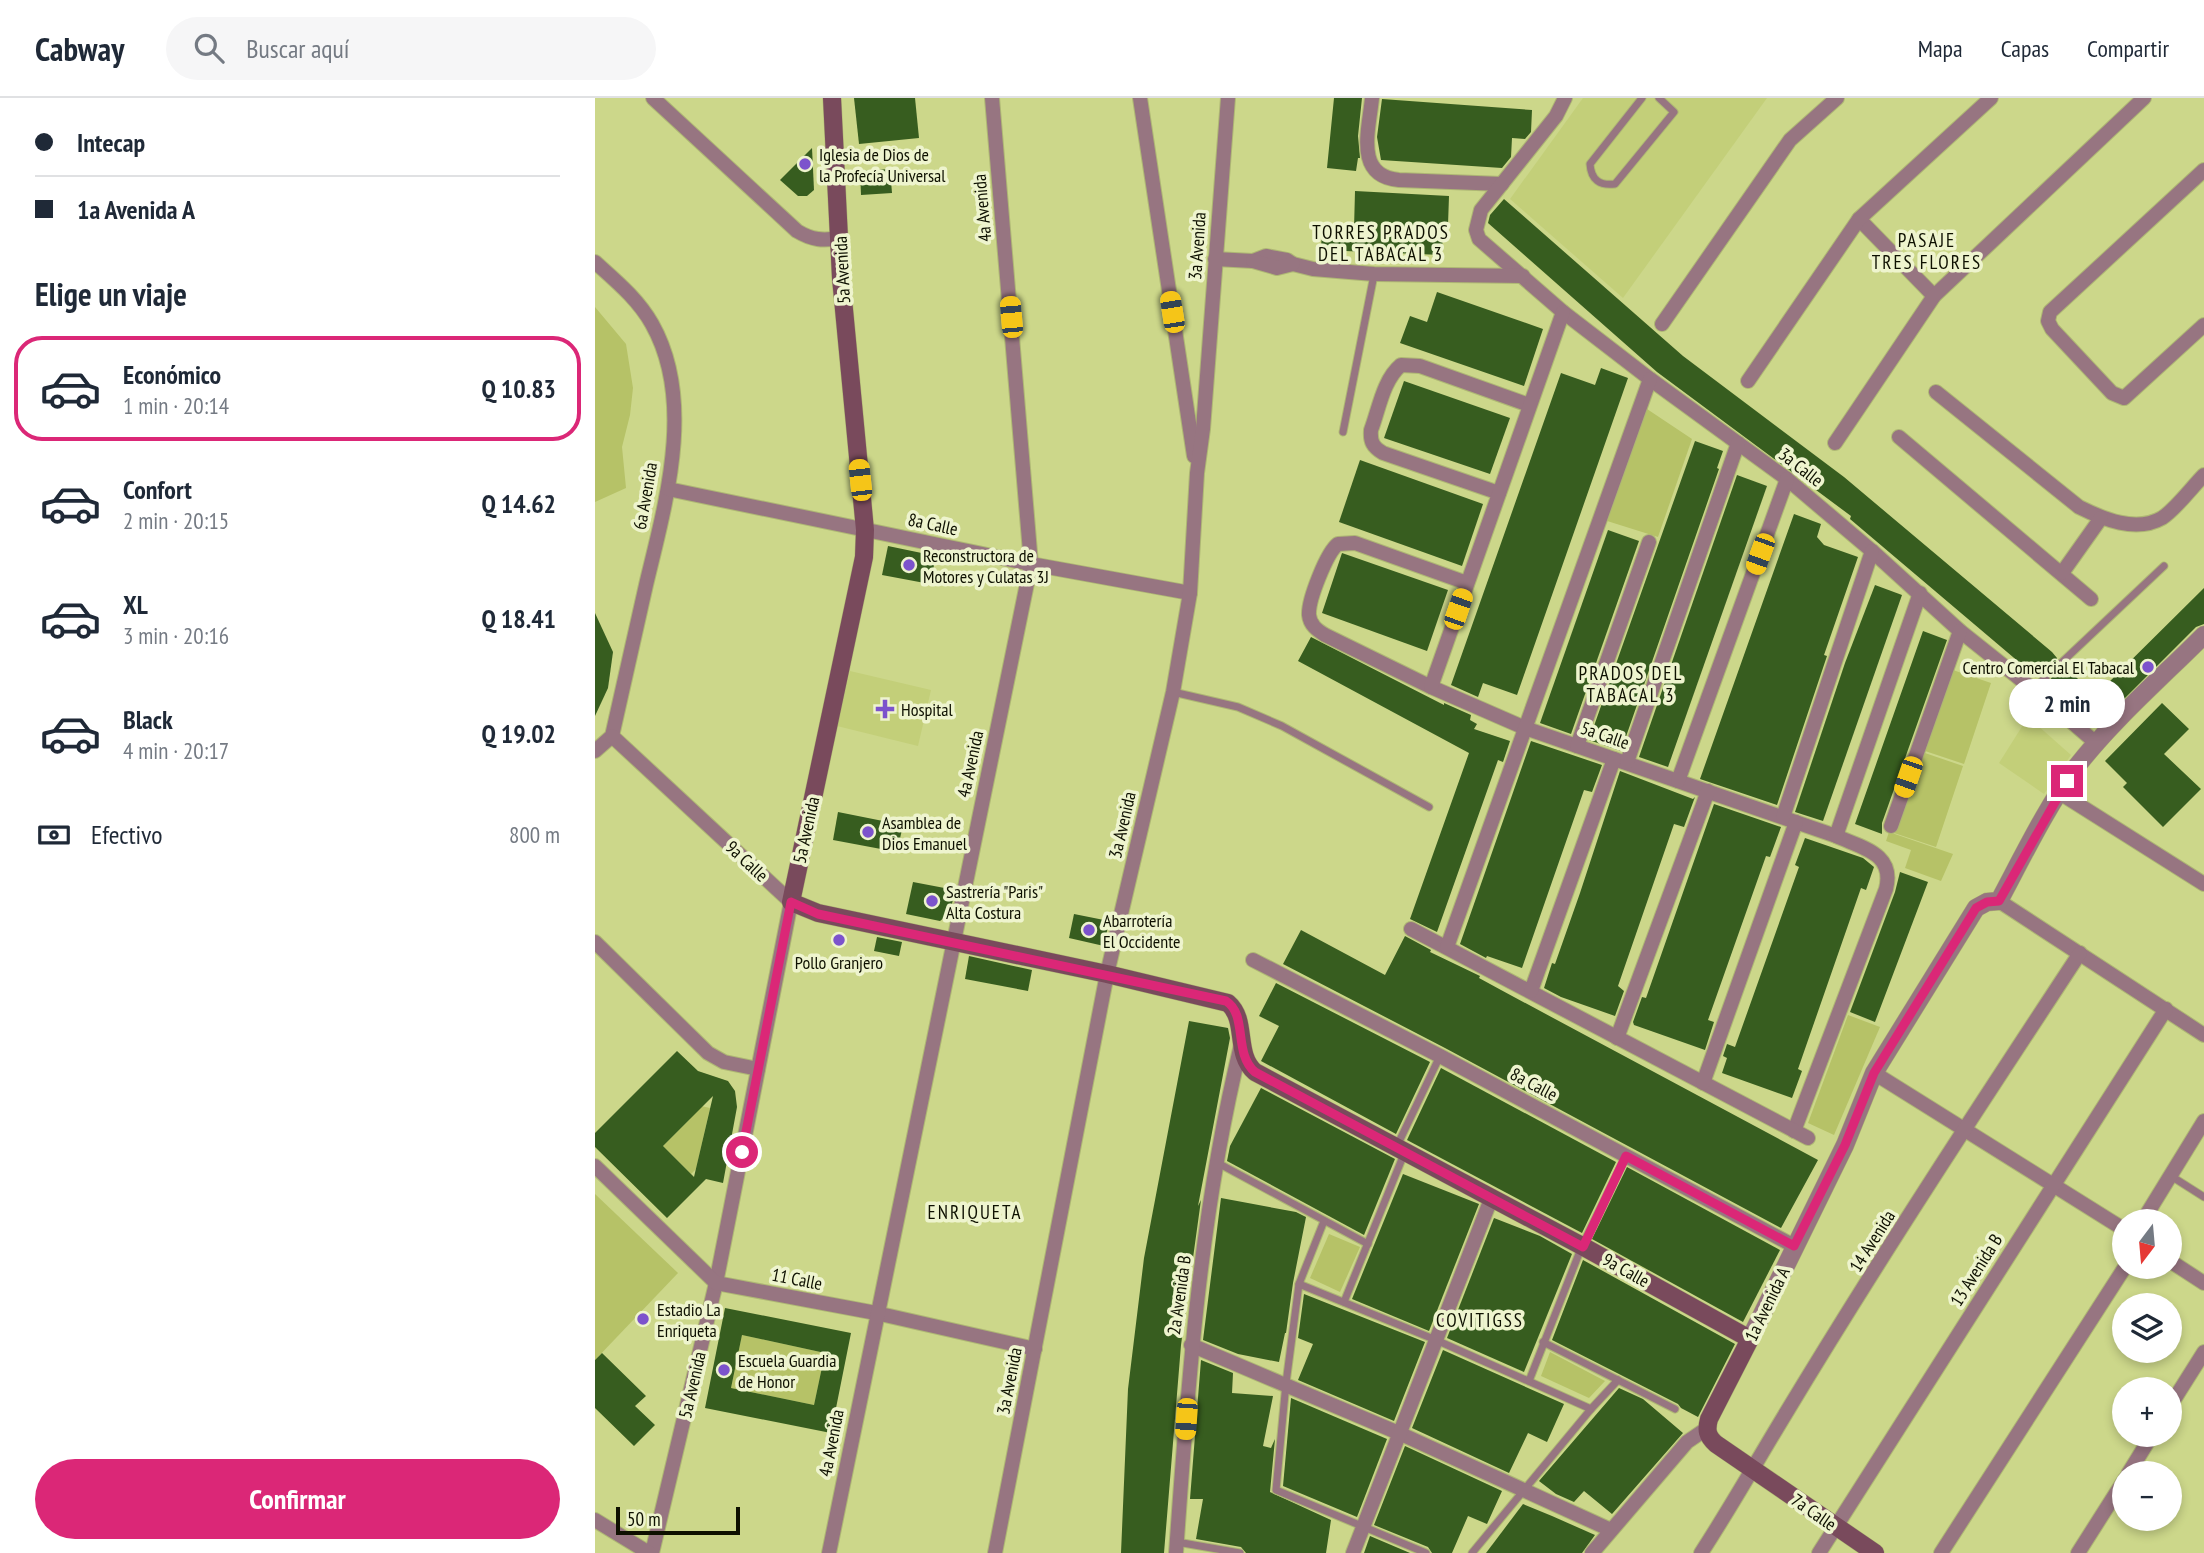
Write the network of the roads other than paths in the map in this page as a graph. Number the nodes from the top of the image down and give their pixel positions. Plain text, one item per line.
1 (653, 98) edge
2 (832, 98) edge
3 (992, 98) edge
4 (1140, 98) edge
5 (1228, 98) edge
6 (1372, 98) edge
7 (1565, 98) edge
8 (1642, 98) edge
9 (1837, 98) edge
10 (1991, 98) edge
11 (2144, 98) edge
12 (1661, 99) edge
13 (2204, 170) edge
14 (1502, 184) junction
15 (1859, 219) junction
16 (839, 238) junction
17 (1215, 259) junction
18 (595, 261) edge
19 (1374, 274) junction
20 (1523, 276) junction
21 (1934, 296) junction
22 (1563, 312) junction
23 (1662, 324) dead end
24 (2204, 325) edge
25 (1650, 379) junction
26 (1748, 381) dead end
27 (1936, 392) dead end
28 (1529, 405) junction
29 (1343, 432) dead end
30 (1899, 438) dead end
31 (1738, 443) junction
32 (1835, 443) dead end
33 (1197, 473) junction
34 (2204, 475) edge
35 (1787, 479) junction
36 (668, 489) junction
37 (1499, 493) junction
38 (2101, 518) junction
39 (865, 530) junction
40 (1649, 542) dead end
41 (1872, 551) junction
42 (1031, 564) junction
43 (2164, 566) dead end
44 (2062, 573) junction
45 (1467, 583) junction
46 (1190, 593) junction
47 (1920, 593) junction
48 (2091, 599) dead end
49 (1960, 631) junction
50 (2204, 635) edge
51 (2061, 663) dead end
52 (2046, 677) dead end
53 (1431, 687) junction
54 (2034, 690) junction
55 (1173, 692) junction
56 (1525, 728) junction
57 (612, 736) junction
58 (2096, 743) junction
59 (1577, 746) junction
60 (595, 751) edge
61 (1621, 761) junction
62 (1678, 780) junction
63 (1708, 791) junction
64 (2060, 793) junction
65 (1429, 807) dead end
66 (1790, 819) junction
67 (1891, 826) dead end
68 (1836, 835) junction
69 (2204, 884) edge
70 (1999, 901) junction
71 (791, 902) junction
72 (1411, 929) dead end
73 (595, 942) edge
74 (952, 943) junction
75 (1447, 947) junction
76 (2080, 953) junction
77 (1253, 960) dead end
78 (1107, 974) junction
79 (1531, 992) junction
80 (2166, 1009) junction
81 (2204, 1035) edge
82 (1617, 1038) junction
83 (1241, 1045) junction
84 (1440, 1056) junction
85 (758, 1069) junction
86 (1874, 1073) junction
87 (1703, 1083) junction
88 (2204, 1122) edge
89 (1965, 1129) junction
90 (1794, 1131) junction
91 (1808, 1138) dead end
92 (1400, 1151) junction
93 (1626, 1156) junction
94 (1216, 1162) junction
95 (595, 1167) edge
96 (2171, 1175) junction
97 (2053, 1185) junction
98 (2204, 1197) edge
99 (1491, 1199) junction
100 (2150, 1209) edge
101 (1324, 1221) junction
102 (2112, 1222) edge
103 (1368, 1244) junction
104 (1794, 1246) junction
105 (1583, 1247) junction
106 (2182, 1269) edge
107 (2117, 1279) edge
108 (716, 1283) junction
109 (2204, 1283) edge
110 (1299, 1284) junction
111 (1344, 1302) junction
112 (876, 1313) junction
113 (1749, 1339) junction
114 (1436, 1340) junction
115 (1543, 1342) junction
116 (1191, 1345) junction
117 (1035, 1349) junction
118 (2204, 1352) edge
119 (1618, 1380) junction
120 (1529, 1381) junction
121 (1286, 1384) junction
122 (2182, 1387) edge
123 (1591, 1409) junction
124 (1675, 1409) dead end
125 (1706, 1429) junction
126 (1401, 1434) junction
127 (1754, 1470) junction
128 (1525, 1489) junction
129 (2112, 1499) edge
130 (595, 1520) edge
131 (1364, 1526) junction
132 (1836, 1526) junction
133 (1611, 1530) junction
134 (1176, 1548) edge
135 (651, 1553) edge
136 (828, 1553) edge
137 (995, 1553) edge
138 (1240, 1553) edge
139 (1353, 1553) edge
140 (1426, 1553) edge
141 (1472, 1553) edge
142 (1592, 1553) edge
143 (1701, 1553) edge
144 (1819, 1553) edge
145 (1875, 1553) edge
146 (1941, 1553) edge
147 (2078, 1553) edge

1 - 16 street
2 - 16 main road, 5a Avenida
3 - 42 street, 4a Avenida
4 - 33 street
5 - 17 street, 3a Avenida
6 - 14 street
7 - 14 street
8 - 12 lane
9 - 23 street
10 - 15 street
11 - 21 street
13 - 24 street
14 - 20 street, 3a Calle
15 - 21 street
15 - 26 street
16 - 39 main road, 5a Avenida
17 - 19 street
17 - 33 street, 3a Avenida
18 - 36 street, 6a Avenida
19 - 20 street
19 - 29 lane
20 - 22 street, 3a Calle
21 - 32 street
22 - 25 street, 3a Calle
22 - 28 street
25 - 31 street, 3a Calle
25 - 56 street
27 - 38 street
28 - 37 street
28 - 37 street
30 - 44 street
31 - 35 street, 3a Calle
31 - 61 street
33 - 46 street, 3a Avenida
34 - 38 street
35 - 41 street, 3a Calle
35 - 62 street
36 - 39 street, 8a Calle
36 - 57 street, 6a Avenida
37 - 45 street
38 - 44 street
39 - 42 street, 8a Calle
39 - 71 main road, 5a Avenida
40 - 59 street
41 - 47 street, 3a Calle
41 - 66 street
42 - 46 street, 8a Calle
42 - 74 street, 4a Avenida
43 - 51 lane
44 - 48 street
45 - 53 street
45 - 53 street, 5a Calle
46 - 55 street, 3a Avenida
47 - 49 street, 3a Calle
47 - 68 street
49 - 54 street, 3a Calle
49 - 67 street
50 - 58 street
52 - 54 lane
53 - 56 street, 5a Calle
54 - 58 street, 3a Calle
55 - 65 lane
55 - 78 street, 3a Avenida
56 - 59 street, 5a Calle
56 - 75 street
57 - 60 street
57 - 71 street, 9a Calle
58 - 64 street
59 - 61 street, 5a Calle
61 - 62 street, 5a Calle
61 - 79 street
62 - 63 street, 5a Calle
63 - 66 street, 5a Calle
63 - 82 street
64 - 69 street
64 - 70 street
66 - 68 street, 5a Calle
66 - 87 street
68 - 90 street, 5a Calle
70 - 76 street
70 - 86 street, 1a Avenida A
71 - 74 main road, 9a Calle
71 - 85 street, 5a Avenida
72 - 75 street
73 - 85 street
74 - 78 main road, 9a Calle
74 - 112 street, 4a Avenida
75 - 79 street
76 - 80 street
76 - 89 street, 14 Avenida
77 - 84 street, 8a Calle
78 - 83 main road, 9a Calle
78 - 117 street, 3a Avenida
79 - 82 street
80 - 81 street
80 - 97 street, 13 Avenida B
82 - 87 street
83 - 92 main road, 9a Calle
83 - 94 street, 2a Avenida B
84 - 92 lane
84 - 93 street, 8a Calle
85 - 108 street, 5a Avenida
86 - 89 street
86 - 104 street, 1a Avenida A
87 - 90 street
88 - 96 street
89 - 97 street
89 - 127 street, 14 Avenida
90 - 91 street
92 - 99 main road, 9a Calle
92 - 103 lane
93 - 104 street, 8a Calle
93 - 105 lane
94 - 101 lane
94 - 116 street, 2a Avenida B
95 - 108 street
96 - 98 lane
96 - 100 street
97 - 102 street
97 - 132 street, 13 Avenida B
99 - 105 main road, 9a Calle
99 - 114 street
101 - 103 lane
101 - 110 lane
103 - 111 lane
104 - 113 street, 1a Avenida A
105 - 113 main road, 9a Calle
105 - 115 lane
106 - 109 street
107 - 146 street
108 - 112 street, 11 Calle
108 - 135 street, 5a Avenida
110 - 111 lane
110 - 121 lane
111 - 114 lane
112 - 117 street, 11 Calle
112 - 136 street, 4a Avenida
113 - 125 main road, 1a Avenida A
114 - 120 lane
114 - 126 street
115 - 119 lane
115 - 120 lane
116 - 121 street
116 - 134 street, 2a Avenida B
117 - 137 street, 3a Avenida
118 - 122 street
119 - 123 lane
119 - 124 lane
120 - 123 lane
121 - 126 street
121 - 131 lane
123 - 128 lane
125 - 127 main road
125 - 133 street, 1a Avenida A
126 - 128 street
126 - 131 street
127 - 132 main road, 7a Calle
127 - 143 street, 14 Avenida
128 - 133 street
128 - 141 lane
129 - 147 street
130 - 135 street
131 - 139 street
131 - 140 lane
132 - 144 street, 13 Avenida B
132 - 145 main road, 7a Calle
133 - 142 street, 1a Avenida A
134 - 138 lane

